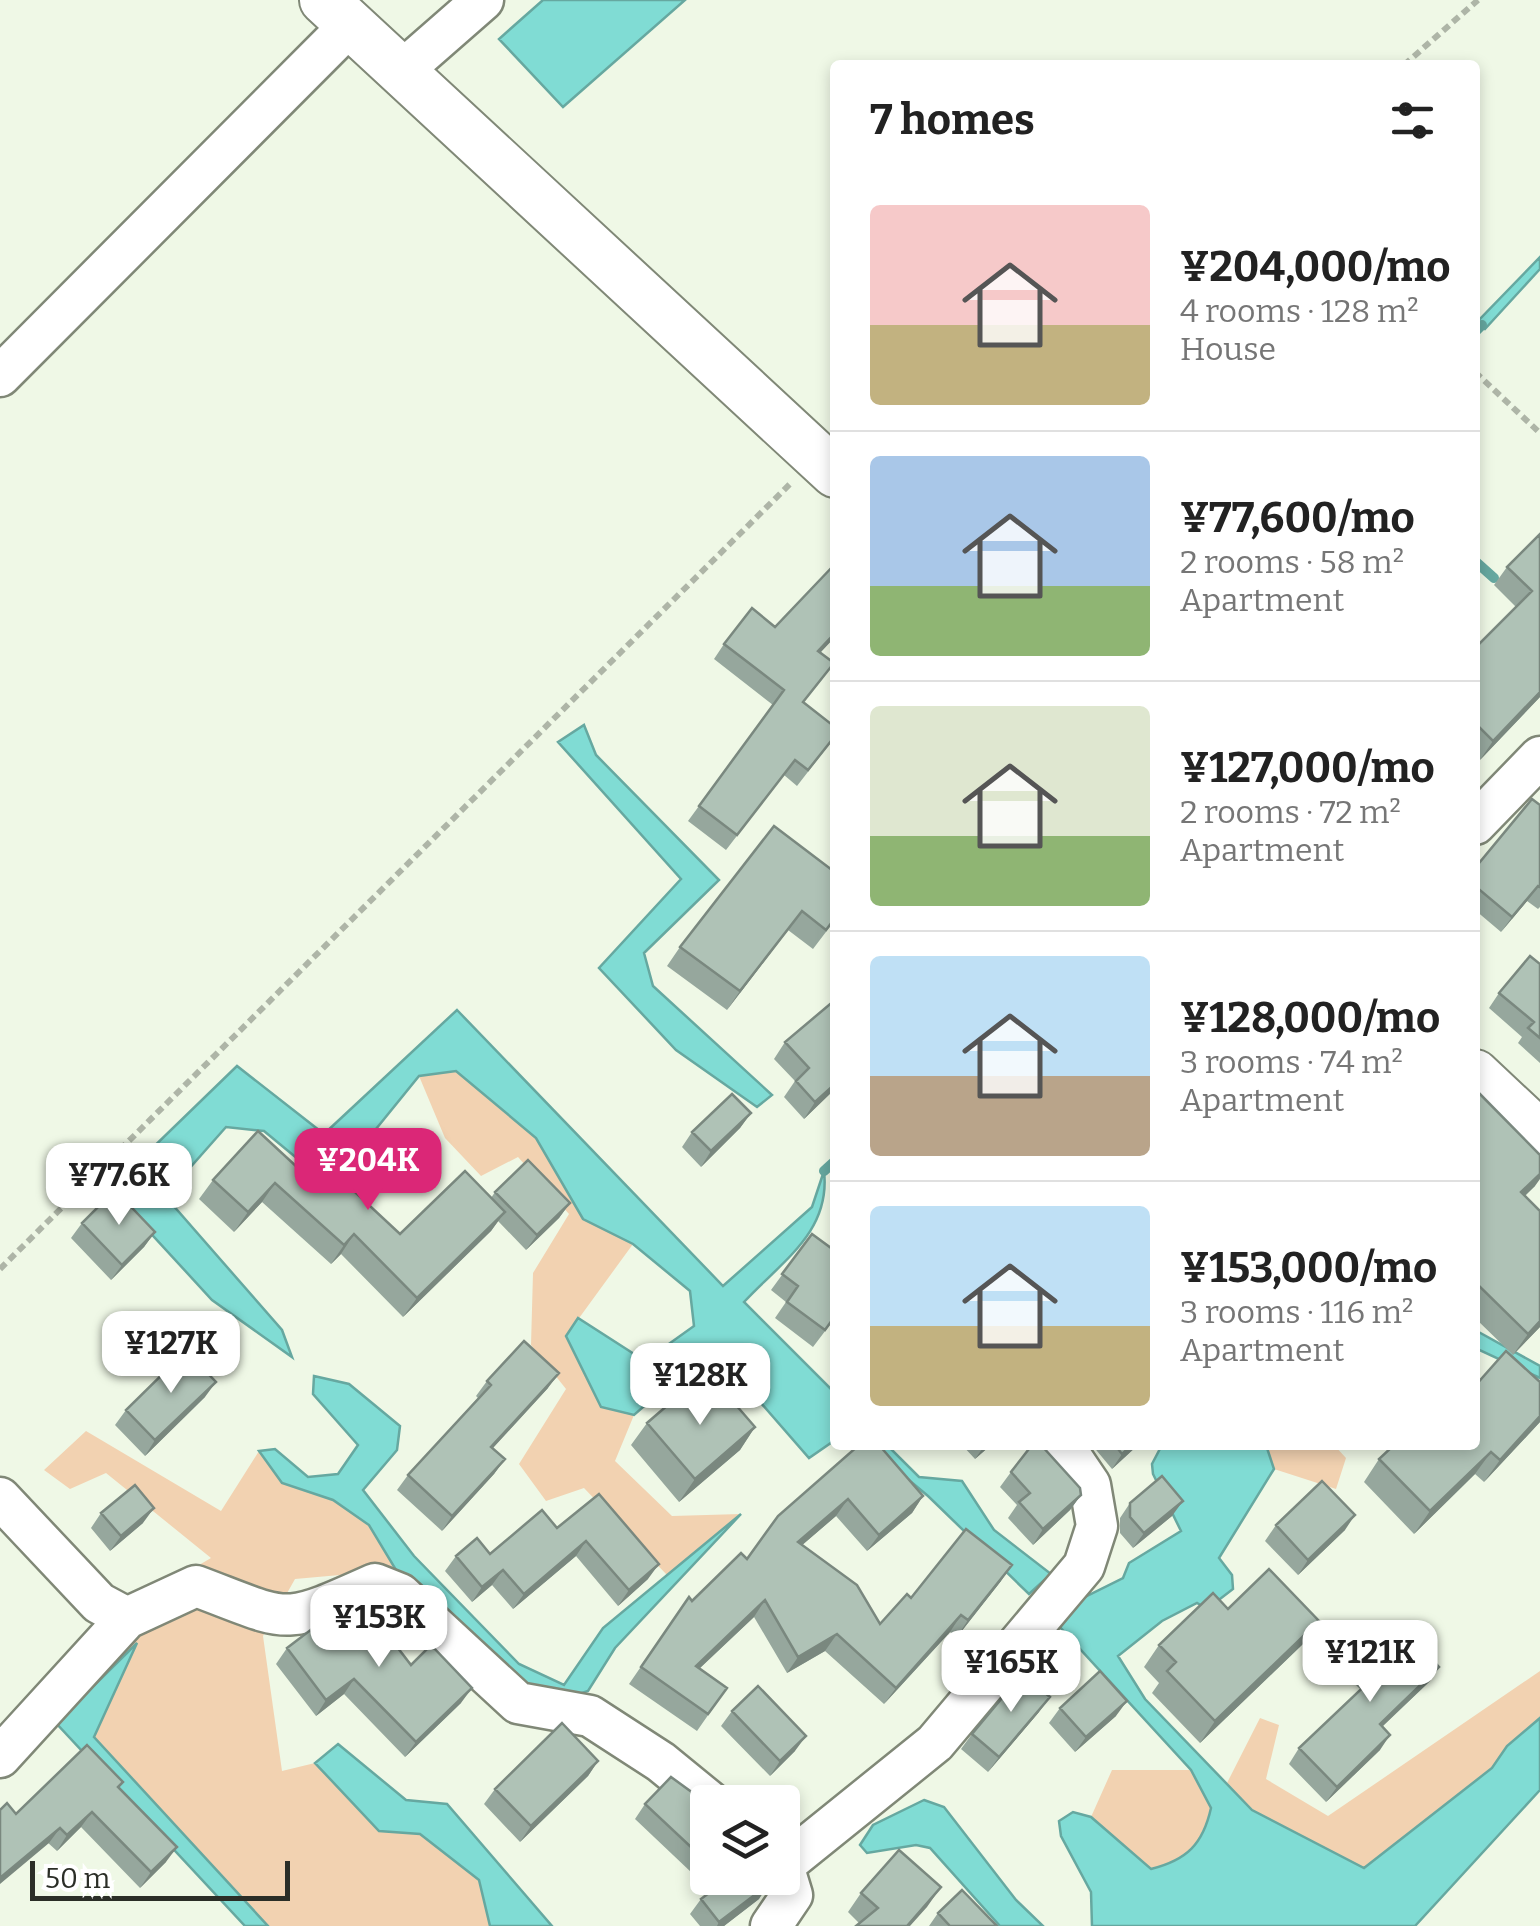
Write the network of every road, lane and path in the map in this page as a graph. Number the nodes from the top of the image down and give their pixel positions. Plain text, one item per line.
1 (483, 0) edge
2 (1478, 0) edge
3 (338, 12) edge
4 (1410, 60) edge
5 (404, 70) junction
6 (0, 376) edge
7 (1480, 377) edge
8 (1540, 433) edge
9 (824, 462) edge
10 (1540, 757) edge
11 (1480, 819) edge
12 (1480, 1079) edge
13 (1540, 1136) edge
14 (0, 1269) edge
15 (1066, 1450) edge
16 (0, 1498) edge
17 (127, 1618) junction
18 (0, 1757) edge
19 (690, 1786) edge
20 (800, 1850) edge
21 (792, 1895) edge
22 (771, 1926) edge

1 - 5 street
2 - 4 path
3 - 5 street
3 - 6 street
5 - 9 street
7 - 8 path
9 - 14 path
10 - 11 street
12 - 13 street
15 - 20 street
16 - 17 street
17 - 18 street
17 - 19 street
21 - 22 street

